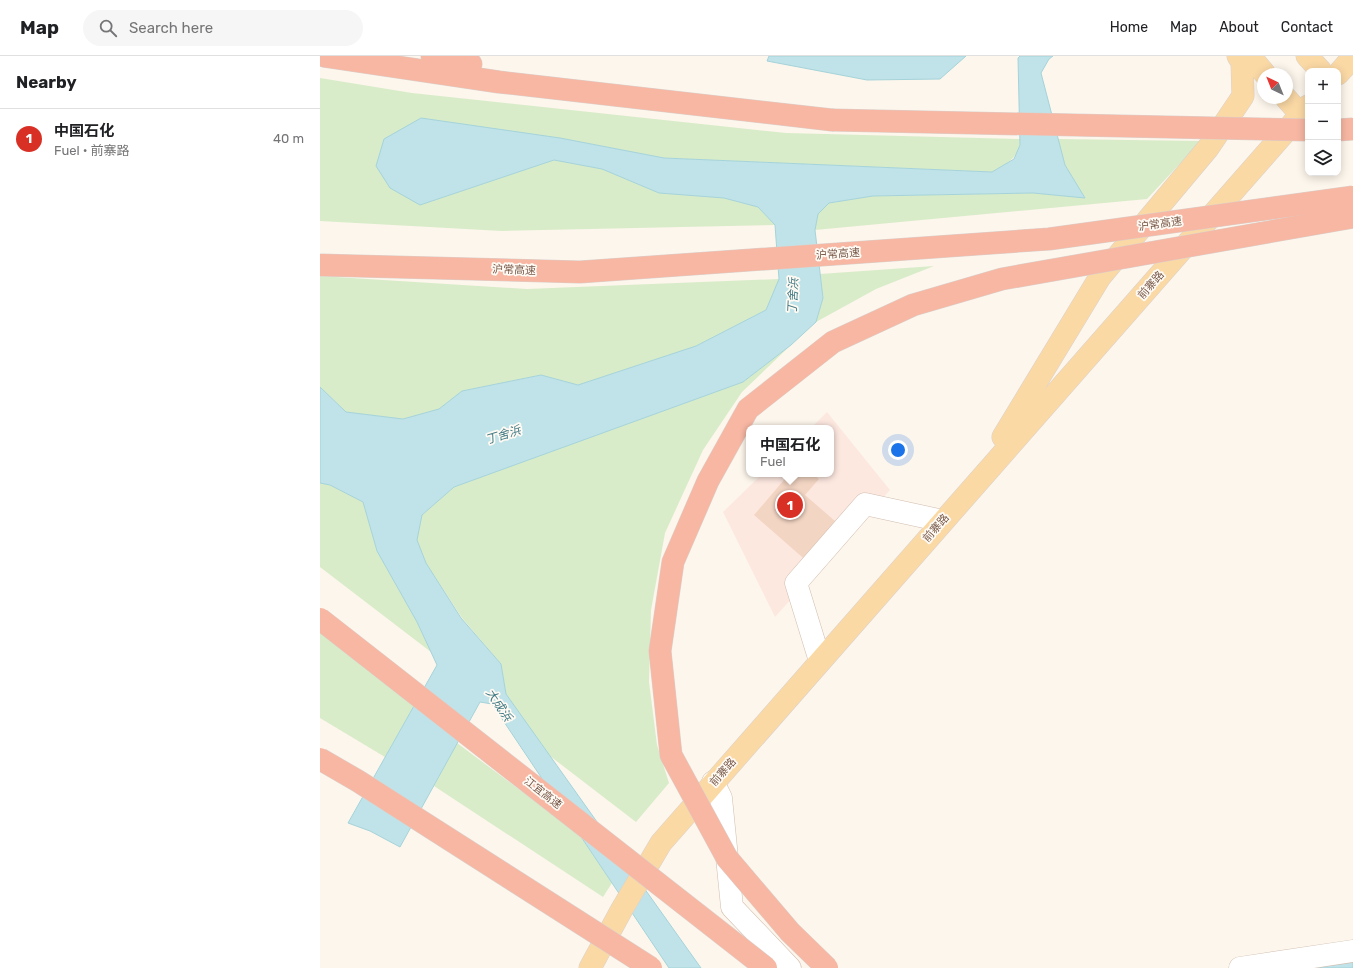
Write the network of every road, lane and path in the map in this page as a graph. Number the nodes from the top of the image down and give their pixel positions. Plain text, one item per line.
1 (324, 56) edge
2 (432, 56) edge
3 (1238, 56) edge
4 (1250, 56) edge
5 (1307, 56) edge
6 (1353, 57) edge
7 (1260, 68) edge
8 (1318, 68) edge
9 (1341, 71) edge
10 (1292, 104) edge
11 (1305, 116) edge
12 (1305, 117) edge
13 (1305, 118) edge
14 (832, 120) junction
15 (1341, 120) edge
16 (1341, 130) edge
17 (1353, 130) edge
18 (1353, 197) edge
19 (1353, 216) edge
20 (320, 265) edge
21 (974, 485) junction
22 (943, 521) junction
23 (320, 619) edge
24 (820, 661) junction
25 (320, 760) edge
26 (714, 782) junction
27 (1353, 951) edge
28 (590, 968) edge
29 (651, 968) edge
30 (766, 968) edge
31 (790, 968) edge
32 (827, 968) edge
33 (1240, 968) edge

1 - 14 highway
2 - 14 highway
3 - 21 main road
4 - 7 main road
5 - 8 main road
6 - 9 main road
10 - 11 main road
12 - 14 highway, bridge
13 - 21 main road, 前寨路
15 - 17 street
16 - 17 highway, bridge
18 - 20 highway, 沪常高速, bridge
19 - 32 highway, bridge
21 - 22 main road, 前寨路
22 - 24 main road, 前寨路
22 - 24 street
23 - 30 highway, 江宜高速, bridge
24 - 26 main road, 前寨路
25 - 29 highway, bridge
26 - 28 main road, 前寨路
26 - 31 street
27 - 33 street

